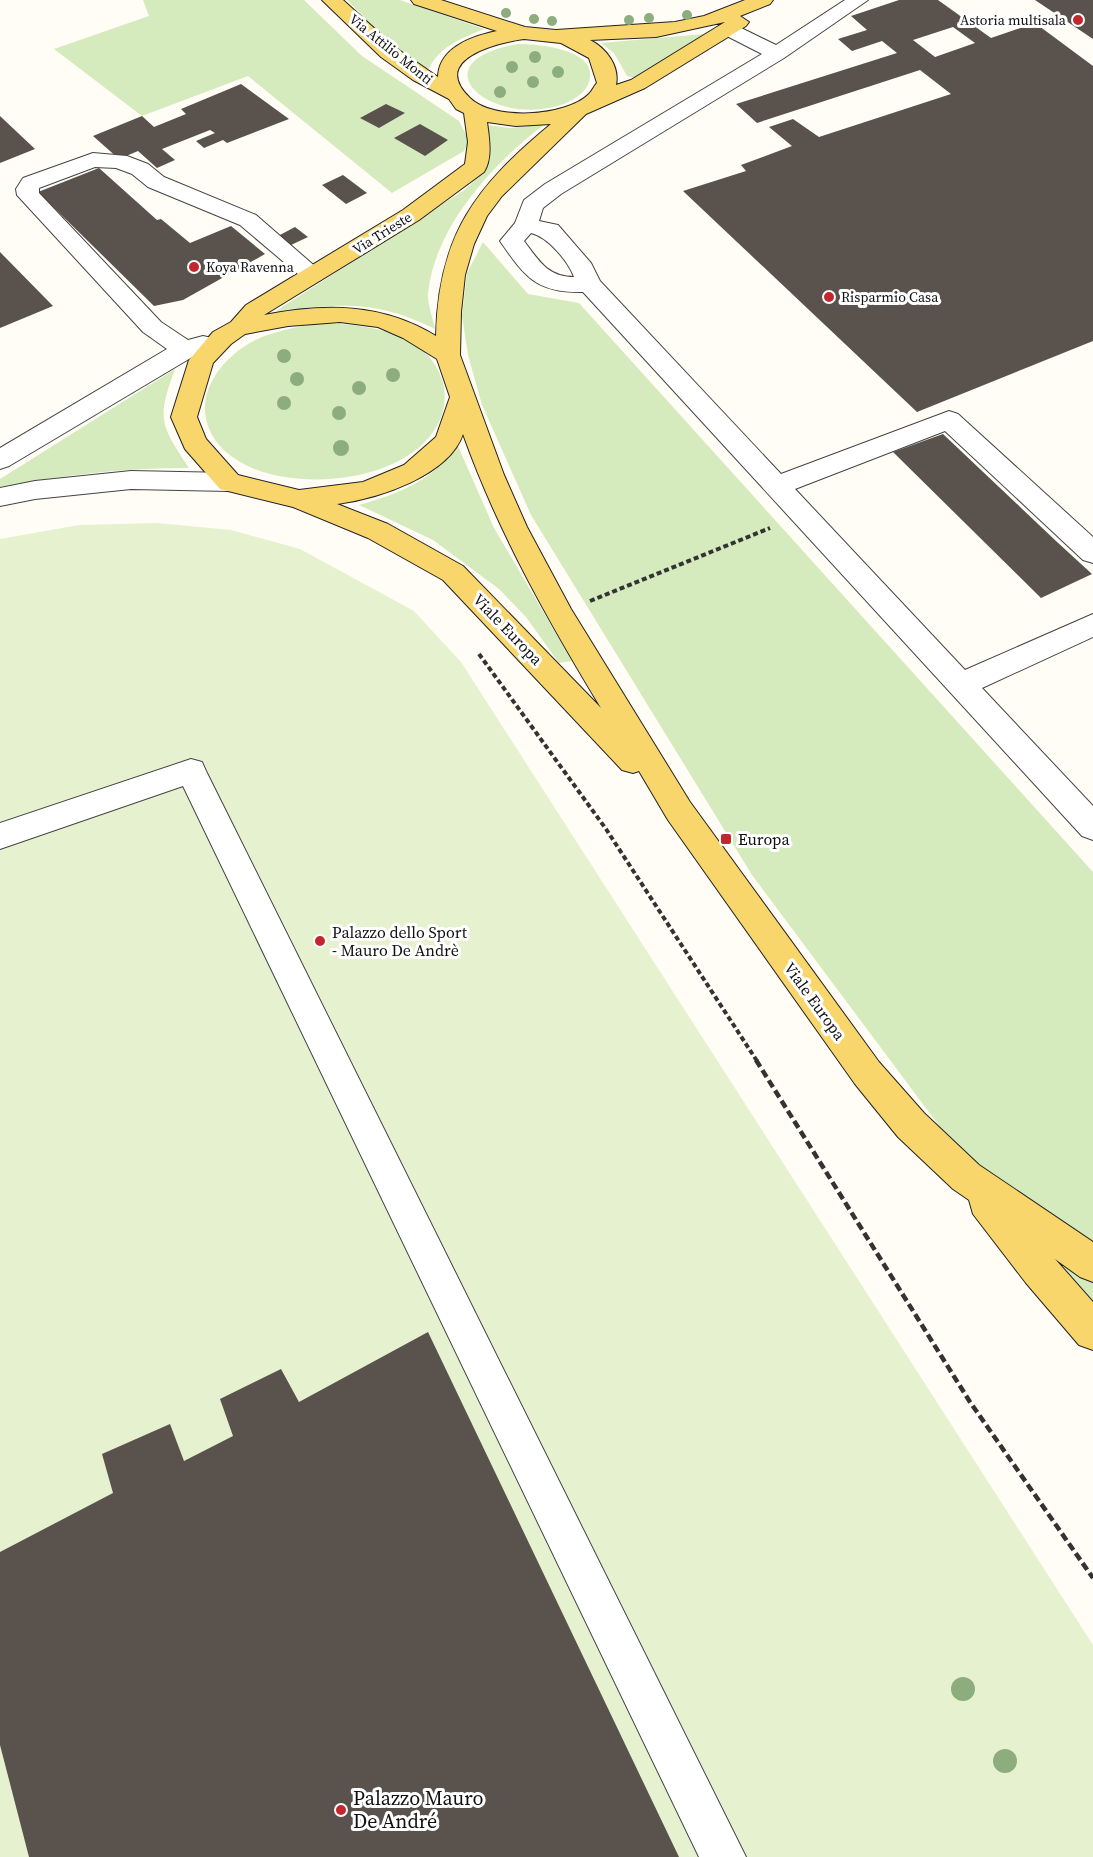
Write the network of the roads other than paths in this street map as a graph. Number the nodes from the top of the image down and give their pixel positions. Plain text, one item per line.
1 (332, 0) edge
2 (421, 0) edge
3 (763, 0) edge
4 (770, 0) edge
5 (858, 0) edge
6 (728, 29) junction
7 (534, 34) junction
8 (777, 54) junction
9 (453, 94) junction
10 (588, 105) junction
11 (474, 109) junction
12 (526, 225) junction
13 (313, 275) junction
14 (589, 284) junction
15 (230, 333) junction
16 (185, 350) junction
17 (448, 355) junction
18 (464, 397) junction
19 (0, 460) edge
20 (229, 482) junction
21 (777, 486) junction
22 (0, 497) edge
23 (299, 499) junction
24 (1093, 553) edge
25 (1093, 625) edge
26 (961, 685) junction
27 (679, 811) junction
28 (1093, 827) edge
29 (0, 836) edge
30 (966, 1177) junction
31 (1093, 1264) edge
32 (1093, 1331) edge
33 (723, 1857) edge

1 - 9 main road, Via Attilio Monti
2 - 7 main road
3 - 7 main road
4 - 6 main road
5 - 8 street
6 - 8 street
6 - 10 main road
7 - 9 main road
7 - 10 main road
8 - 12 street
9 - 11 main road, Via Attilio Monti
10 - 11 main road, Via Attilio Monti
10 - 17 main road
11 - 13 main road, Via Trieste
12 - 14 street
12 - 14 street
13 - 15 main road, Via Trieste
13 - 16 street
14 - 21 street
15 - 16 street, Via Trieste
15 - 17 main road
15 - 20 main road
16 - 19 street, Via Trieste
17 - 18 main road, Viale Europa
18 - 23 main road
18 - 27 main road, Viale Europa
20 - 22 street
20 - 23 main road
21 - 24 street
21 - 26 street
23 - 27 main road, Viale Europa
25 - 26 street
26 - 28 street
27 - 30 main road, Viale Europa
29 - 33 street
30 - 31 main road, Viale Europa
30 - 32 main road, Viale Europa

